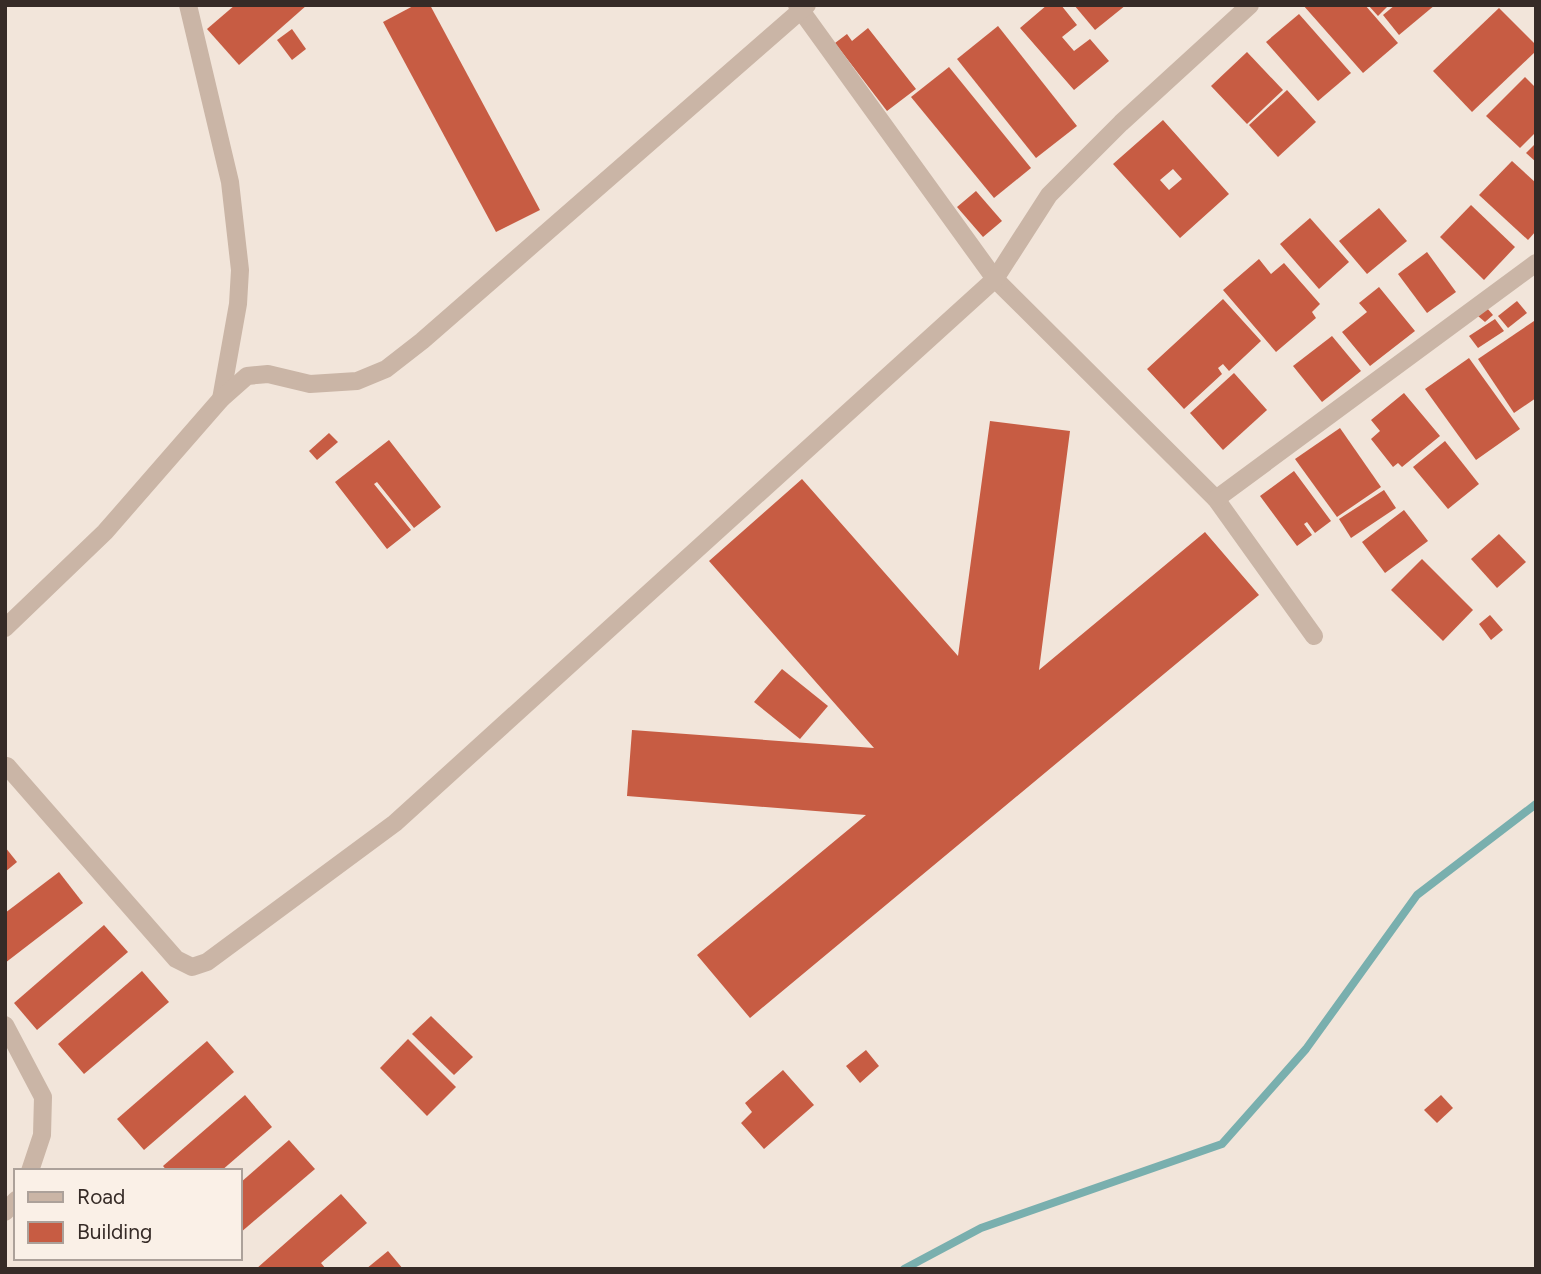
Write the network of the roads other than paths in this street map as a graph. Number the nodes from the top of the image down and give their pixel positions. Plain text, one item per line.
1 (188, 5) edge
2 (1250, 5) edge
3 (802, 7) edge
4 (1536, 263) edge
5 (995, 279) junction
6 (220, 399) junction
7 (1216, 499) junction
8 (5, 628) edge
9 (1314, 636) dead end
10 (7, 766) edge
11 (5, 1025) edge
12 (31, 1169) edge

1 - 6 street
2 - 5 street
3 - 5 street
3 - 6 street
4 - 7 street
5 - 7 street
5 - 10 street
6 - 8 street
7 - 9 street
11 - 12 street

